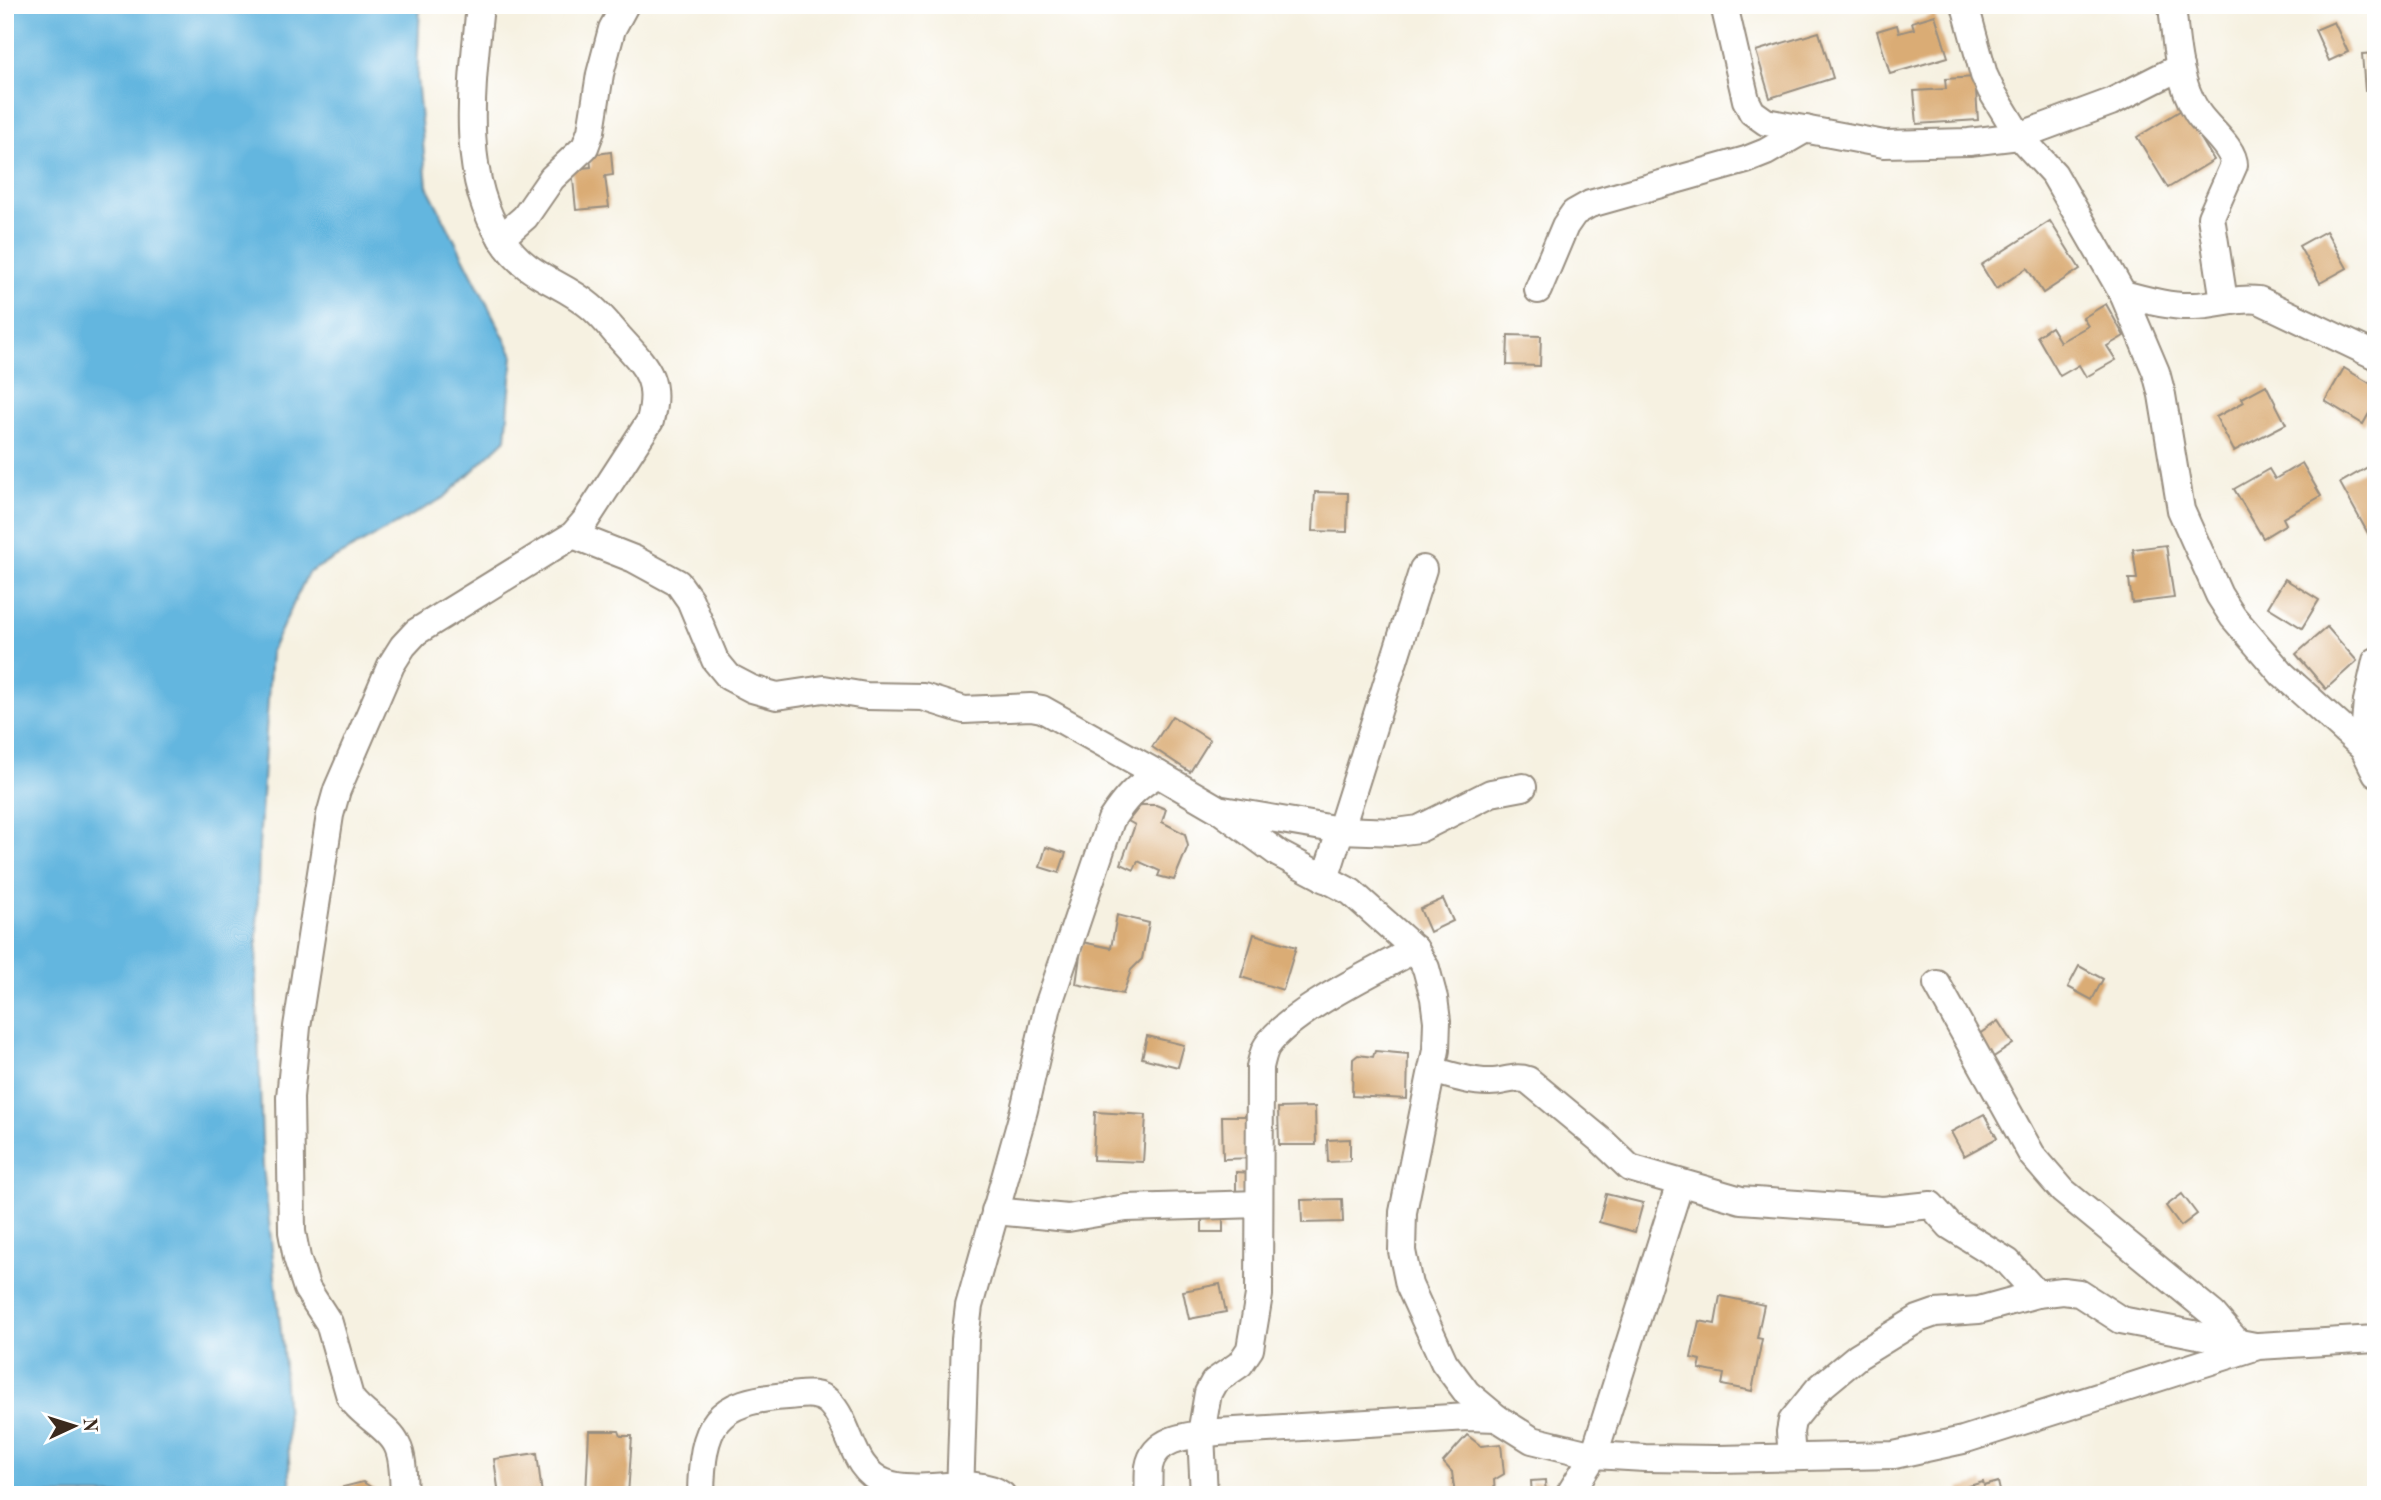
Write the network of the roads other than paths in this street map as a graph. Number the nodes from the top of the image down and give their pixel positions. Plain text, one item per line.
1 (480, 5) edge
2 (625, 5) edge
3 (1724, 5) edge
4 (1965, 5) edge
5 (2172, 5) edge
6 (2180, 67) junction
7 (1806, 130) junction
8 (2019, 136) junction
9 (501, 238) junction
10 (1538, 290) dead end
11 (2123, 294) junction
12 (2224, 301) junction
13 (2376, 356) edge
14 (573, 535) junction
15 (1423, 569) dead end
16 (2376, 661) edge
17 (2363, 747) junction
18 (2376, 773) edge
19 (1157, 775) junction
20 (1523, 787) dead end
21 (1218, 809) junction
22 (1340, 830) junction
23 (1325, 878) junction
24 (1415, 948) junction
25 (1937, 984) dead end
26 (1432, 1070) junction
27 (1680, 1183) junction
28 (1259, 1204) junction
29 (995, 1211) junction
30 (2037, 1294) junction
31 (2376, 1339) edge
32 (2248, 1344) junction
33 (1497, 1418) junction
34 (1201, 1434) junction
35 (1594, 1455) junction
36 (1792, 1457) junction
37 (960, 1491) edge
38 (404, 1495) edge
39 (701, 1495) edge
40 (1002, 1495) edge
41 (1149, 1495) edge
42 (1204, 1495) edge
43 (1569, 1495) edge

1 - 9 street
2 - 9 street
3 - 7 street
4 - 8 street
5 - 6 street
6 - 8 street
6 - 12 street
7 - 8 street
7 - 10 street
8 - 11 street
9 - 14 street
11 - 12 street
11 - 17 street
12 - 13 street
14 - 19 street
14 - 38 street
15 - 22 street
16 - 17 street
17 - 18 street
19 - 21 street
19 - 29 street
20 - 22 street
21 - 22 street
21 - 23 street
22 - 23 street
23 - 24 street
24 - 26 street
24 - 28 street
25 - 32 street
26 - 27 street
26 - 33 street
27 - 30 street
27 - 35 street
28 - 29 street
28 - 34 street
29 - 37 street
30 - 32 street
30 - 36 street
31 - 32 street
32 - 36 street
33 - 34 street
33 - 35 street
34 - 41 street
34 - 42 street
35 - 36 street
35 - 43 street
37 - 39 street
37 - 40 street

